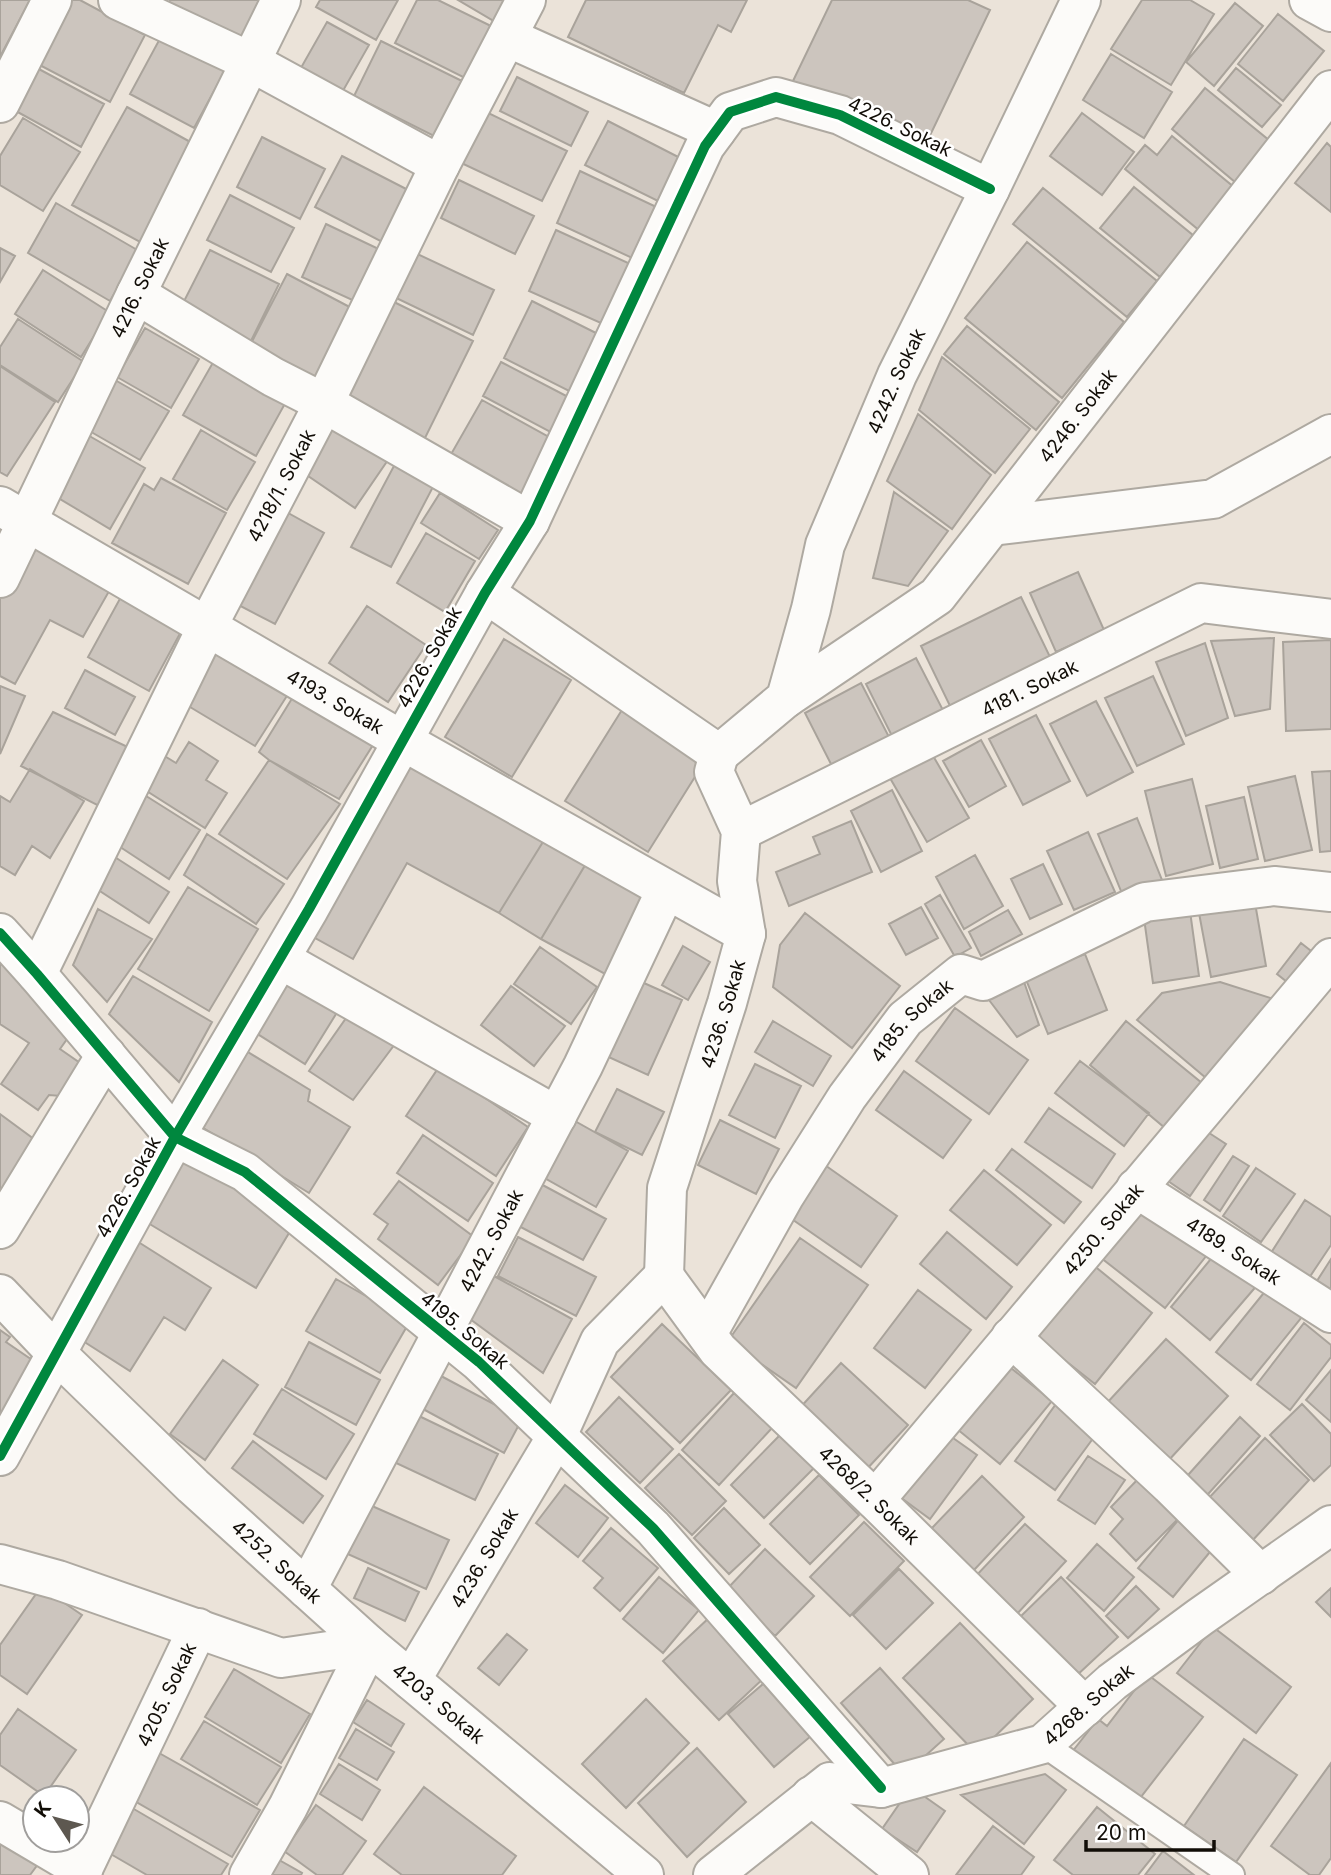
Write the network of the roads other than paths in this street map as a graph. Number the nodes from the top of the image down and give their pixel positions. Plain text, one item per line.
1 (52, 0) edge
2 (118, 0) edge
3 (282, 0) edge
4 (526, 0) edge
5 (1080, 0) edge
6 (1309, 0) edge
7 (1331, 12) edge
8 (507, 37) junction
9 (251, 62) junction
10 (1331, 90) edge
11 (0, 103) edge
12 (716, 131) junction
13 (440, 165) junction
14 (990, 189) junction
15 (136, 294) junction
16 (324, 403) junction
17 (1331, 434) edge
18 (13, 513) edge
19 (530, 521) junction
20 (992, 526) junction
21 (0, 578) edge
22 (485, 593) junction
23 (1331, 619) edge
24 (206, 627) junction
25 (786, 698) junction
26 (403, 741) junction
27 (719, 754) junction
28 (741, 831) junction
29 (666, 890) junction
30 (1331, 892) edge
31 (0, 933) edge
32 (746, 934) junction
33 (1331, 958) edge
34 (280, 959) junction
35 (37, 974) junction
36 (106, 1055) junction
37 (557, 1116) junction
38 (175, 1137) junction
39 (1136, 1188) junction
40 (0, 1229) edge
41 (664, 1276) junction
42 (0, 1294) edge
43 (1331, 1313) edge
44 (442, 1332) junction
45 (706, 1334) junction
46 (1012, 1337) junction
47 (57, 1354) junction
48 (557, 1436) junction
49 (0, 1456) edge
50 (875, 1500) junction
51 (1331, 1525) edge
52 (0, 1564) edge
53 (1261, 1575) junction
54 (307, 1589) junction
55 (198, 1628) junction
56 (369, 1645) junction
57 (411, 1680) junction
58 (1085, 1707) junction
59 (1043, 1744) junction
60 (881, 1788) junction
61 (811, 1796) junction
62 (0, 1821) edge
63 (81, 1872) edge
64 (249, 1875) edge
65 (644, 1875) edge
66 (713, 1875) edge
67 (909, 1875) edge
68 (1232, 1875) edge

1 - 11 street
2 - 9 street
3 - 9 street, 4216. Sokak
4 - 8 street, 4218/1. Sokak
5 - 14 street, 4242. Sokak
6 - 7 street
8 - 12 street
8 - 13 street, 4218/1. Sokak
9 - 13 street
9 - 15 street, 4216. Sokak
10 - 20 street, 4246. Sokak
12 - 14 street, 4226. Sokak
12 - 19 street, 4226. Sokak
13 - 16 street, 4218/1. Sokak
14 - 25 street, 4242. Sokak
15 - 16 street
15 - 18 street, 4216. Sokak
16 - 19 street
16 - 24 street, 4218/1. Sokak
17 - 20 street
18 - 21 street, 4216. Sokak
18 - 24 street, 4193. Sokak
19 - 22 street, 4226. Sokak
20 - 25 street, 4246. Sokak
22 - 26 street, 4226. Sokak
22 - 27 street
23 - 28 street, 4181. Sokak
24 - 26 street, 4193. Sokak
24 - 35 street, 4218/1. Sokak
25 - 27 street
26 - 29 street, 4193. Sokak
26 - 34 street, 4226. Sokak
27 - 28 street, 4236. Sokak
28 - 32 street, 4236. Sokak
29 - 32 street, 4193. Sokak
29 - 37 street, 4242. Sokak
30 - 45 street, 4185. Sokak
31 - 35 street, 4195. Sokak
32 - 41 street, 4236. Sokak
33 - 39 street, 4250. Sokak
34 - 37 street
34 - 38 street, 4226. Sokak
35 - 36 street, 4195. Sokak
36 - 38 street, 4195. Sokak
36 - 40 street
37 - 44 street, 4242. Sokak
38 - 44 street, 4195. Sokak
38 - 47 street, 4226. Sokak
39 - 43 street, 4189. Sokak
39 - 46 street, 4250. Sokak
41 - 45 street, 4268/2. Sokak
41 - 48 street, 4236. Sokak
42 - 47 street, 4252. Sokak
44 - 48 street, 4195. Sokak
44 - 54 street, 4242. Sokak
45 - 50 street, 4268/2. Sokak
46 - 50 street, 4250. Sokak
46 - 53 street
47 - 49 street, 4226. Sokak
47 - 54 street, 4252. Sokak
48 - 57 street, 4236. Sokak
48 - 60 street, 4195. Sokak
50 - 58 street, 4268/2. Sokak
51 - 53 street, 4268. Sokak
52 - 55 street, 4205. Sokak
53 - 58 street, 4268. Sokak
54 - 56 street, 4252. Sokak
55 - 56 street
55 - 63 street, 4205. Sokak
56 - 57 street, 4203. Sokak
56 - 64 street
57 - 65 street, 4203. Sokak
58 - 59 street, 4268. Sokak
59 - 60 street, 4268. Sokak
59 - 68 lane
60 - 61 street, 4268. Sokak
61 - 66 street, 4268. Sokak
61 - 67 street
62 - 63 street

